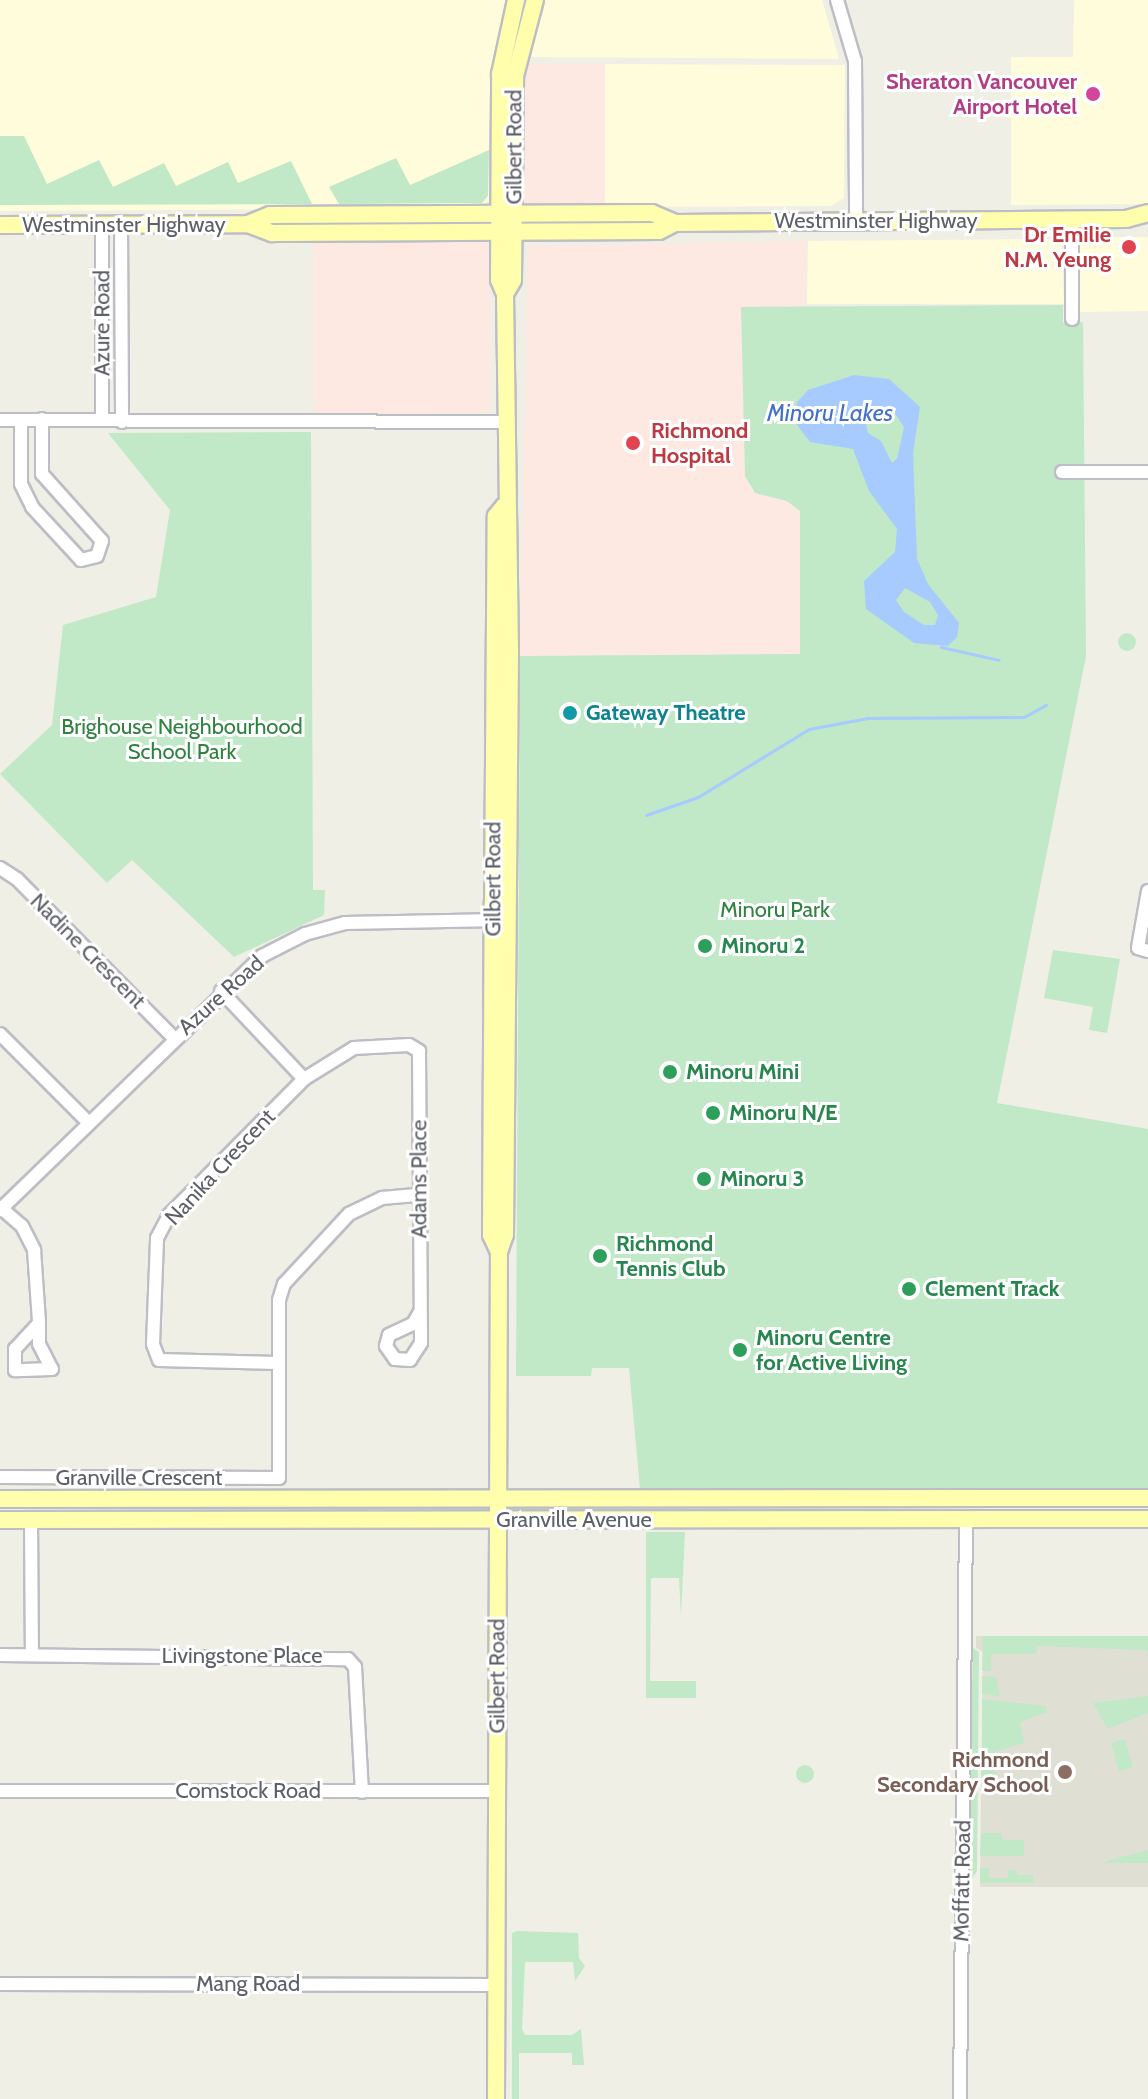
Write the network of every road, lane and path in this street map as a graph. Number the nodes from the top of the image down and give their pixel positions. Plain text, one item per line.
1 (516, 0) edge
2 (535, 0) edge
3 (837, 0) edge
4 (1148, 213) edge
5 (506, 214) junction
6 (1072, 219) junction
7 (1126, 219) junction
8 (856, 220) junction
9 (675, 223) junction
10 (248, 224) junction
11 (0, 225) edge
12 (102, 225) junction
13 (121, 225) junction
14 (1148, 228) edge
15 (506, 232) junction
16 (1072, 319) dead end
17 (42, 419) junction
18 (0, 420) edge
19 (21, 420) junction
20 (102, 420) junction
21 (122, 422) junction
22 (504, 422) junction
23 (1062, 472) dead end
24 (1148, 472) edge
25 (0, 868) edge
26 (1148, 891) edge
27 (500, 920) junction
28 (1148, 951) edge
29 (221, 991) junction
30 (0, 1034) edge
31 (173, 1037) junction
32 (417, 1047) joint
33 (304, 1079) junction
34 (88, 1122) junction
35 (419, 1195) junction
36 (1, 1208) edge
37 (420, 1312) dead end
38 (39, 1321) dead end
39 (278, 1363) junction
40 (0, 1477) edge
41 (1148, 1498) edge
42 (0, 1499) edge
43 (499, 1500) junction
44 (966, 1519) junction
45 (1148, 1519) edge
46 (0, 1520) edge
47 (31, 1520) junction
48 (499, 1520) junction
49 (0, 1655) edge
50 (32, 1655) junction
51 (0, 1791) edge
52 (497, 1791) junction
53 (362, 1792) junction
54 (0, 1984) edge
55 (496, 1985) junction
56 (496, 2099) edge
57 (960, 2099) edge

1 - 5 main road, Gilbert Road
2 - 5 main road, Gilbert Road
3 - 8 street
4 - 7 main road, Westminster Highway
5 - 9 main road, Westminster Highway
5 - 10 main road, Westminster Highway
5 - 15 main road, Gilbert Road
6 - 7 main road, Westminster Highway
6 - 8 main road, Westminster Highway
6 - 16 street
7 - 14 main road, Westminster Highway
8 - 9 main road, Westminster Highway
9 - 15 main road, Westminster Highway
10 - 13 main road, Westminster Highway
10 - 15 main road, Westminster Highway
11 - 12 main road, Westminster Highway
12 - 13 main road, Westminster Highway
12 - 20 street, Azure Road
13 - 21 street
15 - 22 main road, Gilbert Road
17 - 19 street
17 - 19 street
17 - 20 street
18 - 19 street
20 - 21 street
21 - 22 street
22 - 27 main road, Gilbert Road
23 - 24 street
25 - 31 street, Nadine Crescent
26 - 28 street
27 - 29 street, Azure Road
27 - 43 main road, Gilbert Road
29 - 31 street, Azure Road
29 - 33 street
30 - 34 street
31 - 34 street, Azure Road
32 - 33 street, Nanika Crescent
32 - 35 street, Adams Place
33 - 39 street, Nanika Crescent
34 - 36 street, Azure Road
35 - 37 street, Adams Place
35 - 39 street
36 - 38 street
39 - 40 street, Granville Crescent
41 - 43 main road, Granville Avenue
42 - 43 main road, Granville Avenue
43 - 48 main road, Gilbert Road
44 - 45 main road, Granville Avenue
44 - 48 main road, Granville Avenue
44 - 57 street, Moffatt Road
46 - 47 main road, Granville Avenue
47 - 48 main road, Granville Avenue
47 - 50 street
48 - 52 main road, Gilbert Road
49 - 50 street, Livingstone Place
50 - 53 street, Livingstone Place
51 - 53 street, Comstock Road
52 - 53 street, Comstock Road
52 - 55 main road, Gilbert Road
54 - 55 street, Mang Road
55 - 56 main road, Gilbert Road

